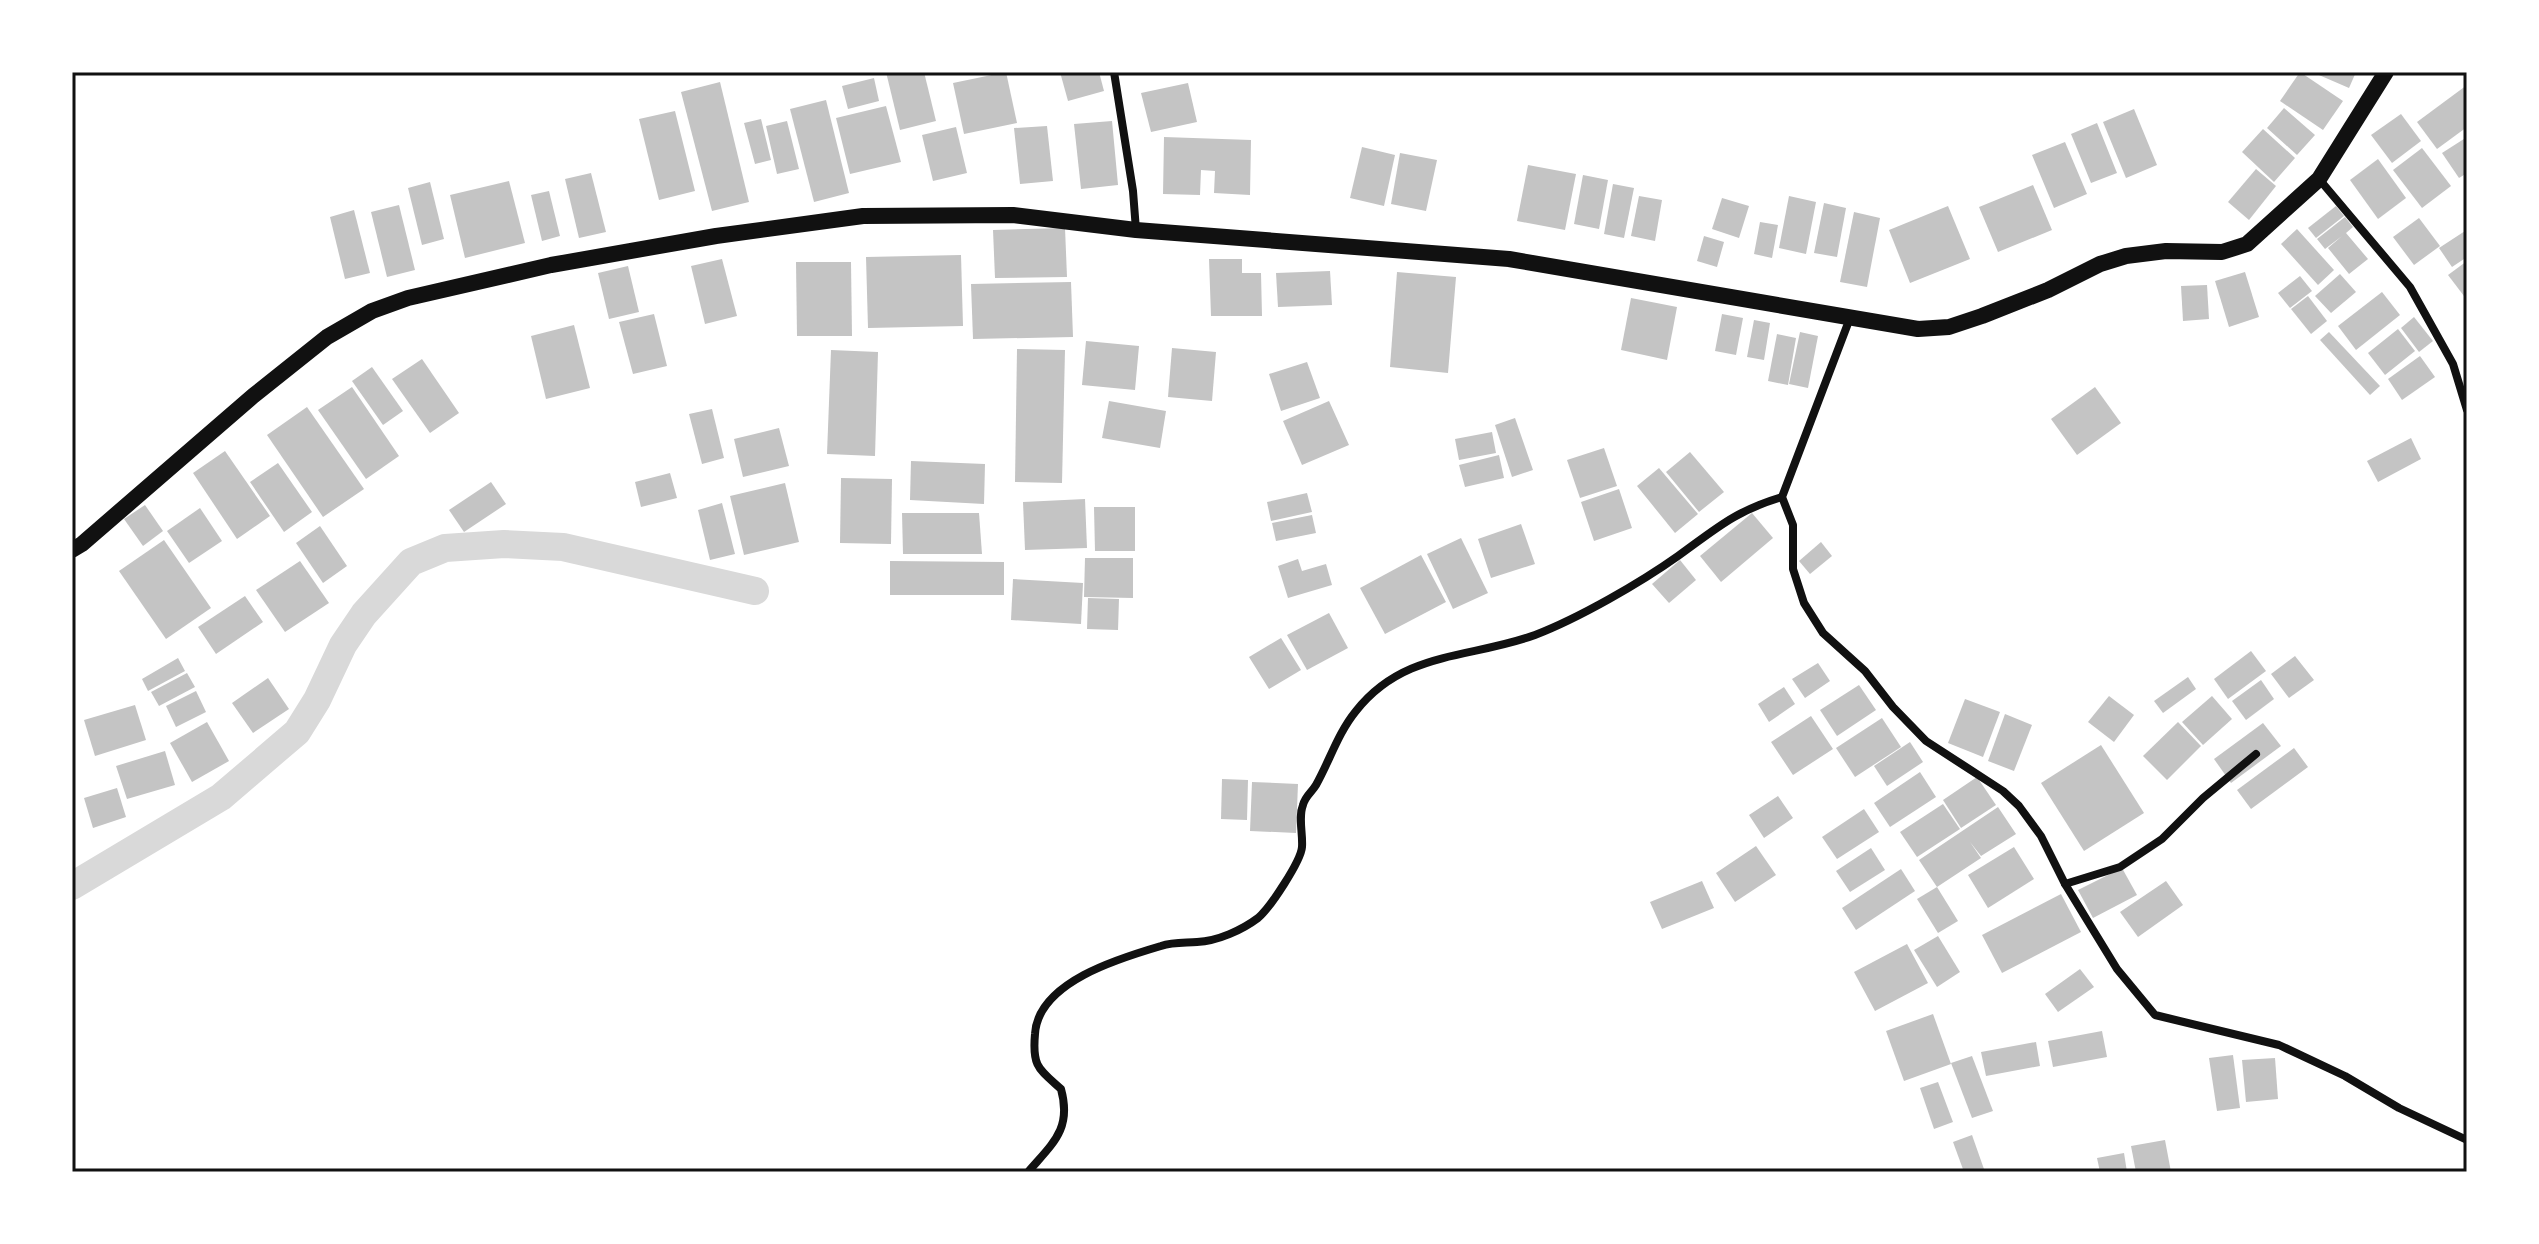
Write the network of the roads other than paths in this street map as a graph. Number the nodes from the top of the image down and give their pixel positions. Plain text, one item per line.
1 (1114, 72) edge
2 (2386, 72) edge
3 (2319, 179) junction
4 (1136, 230) junction
5 (1850, 318) junction
6 (2467, 410) edge
7 (1782, 497) junction
8 (72, 550) edge
9 (2256, 754) dead end
10 (2065, 884) junction
11 (2467, 1140) edge
12 (1028, 1172) edge

1 - 4 street
2 - 3 main road
3 - 5 main road
3 - 6 street
4 - 5 main road
4 - 8 main road
5 - 7 street
7 - 10 street
7 - 12 street
9 - 10 street
10 - 11 street

